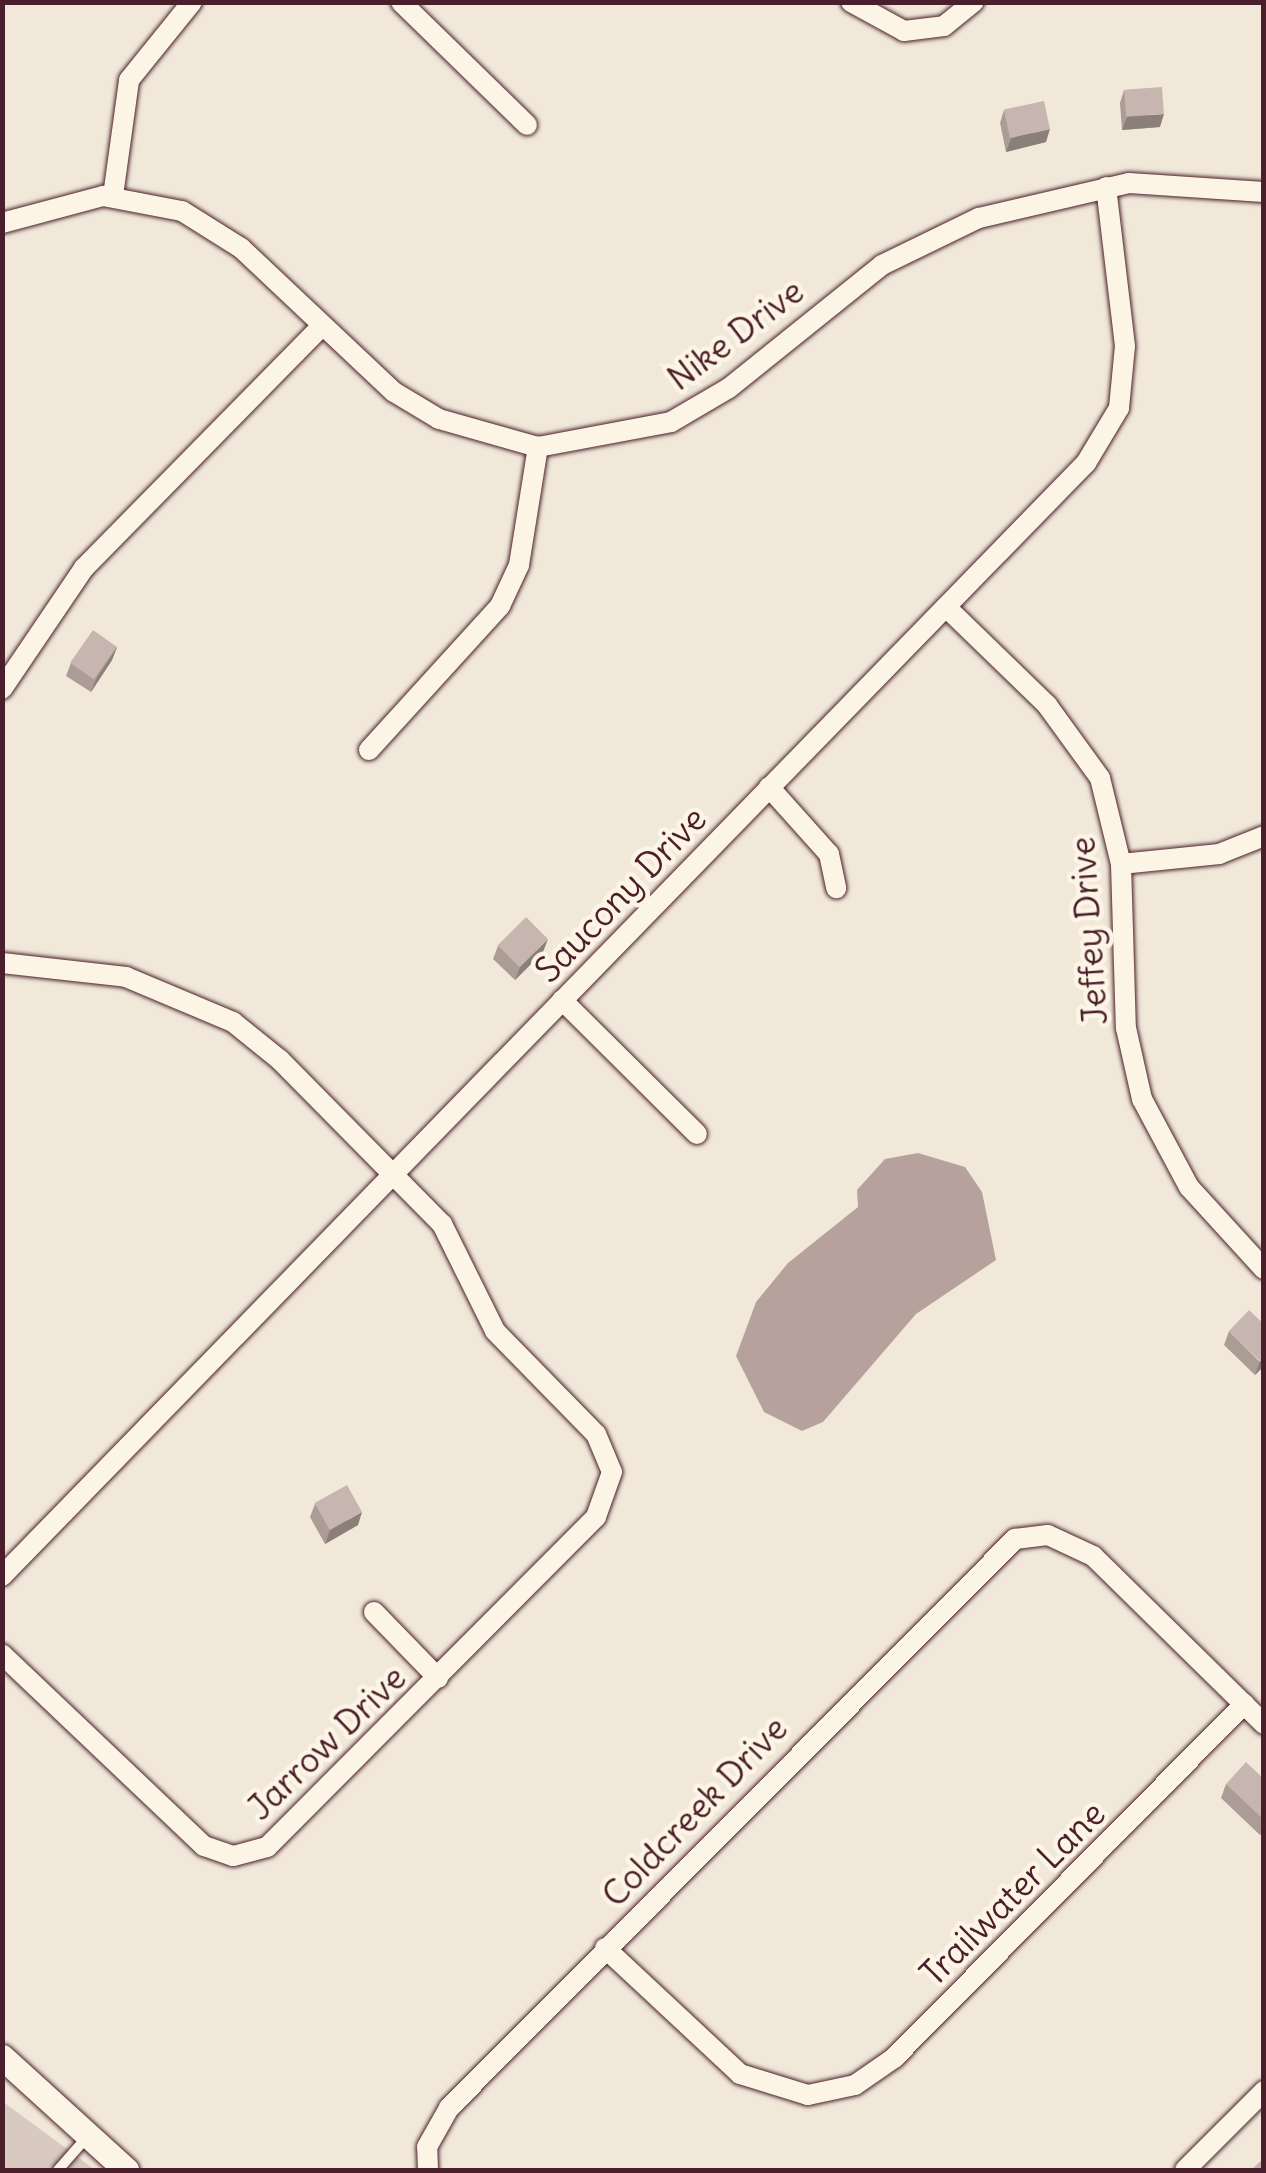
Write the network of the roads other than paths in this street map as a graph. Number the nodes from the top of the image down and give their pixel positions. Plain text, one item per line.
1 (192, 2) edge
2 (400, 2) edge
3 (851, 2) edge
4 (974, 2) edge
5 (527, 126) dead end
6 (1106, 187) junction
7 (1264, 192) edge
8 (113, 196) junction
9 (2, 223) edge
10 (319, 329) junction
11 (538, 447) junction
12 (946, 607) junction
13 (2, 689) edge
14 (368, 750) dead end
15 (769, 787) junction
16 (1264, 836) edge
17 (1120, 864) junction
18 (836, 888) dead end
19 (2, 963) edge
20 (562, 1000) junction
21 (697, 1134) dead end
22 (394, 1174) junction
23 (1264, 1269) edge
24 (2, 1576) edge
25 (374, 1612) dead end
26 (2, 1654) edge
27 (438, 1678) junction
28 (1244, 1704) junction
29 (1264, 1724) edge
30 (606, 1948) junction
31 (2, 2057) edge
32 (1264, 2090) edge
33 (88, 2136) junction
34 (58, 2170) edge
35 (126, 2170) edge
36 (428, 2170) edge
37 (1185, 2170) edge

1 - 8 street
2 - 5 street
3 - 4 street
6 - 7 street, Nike Drive
6 - 11 street, Nike Drive
6 - 12 street, Saucony Drive
8 - 9 street
8 - 10 street, Nike Drive
10 - 11 street, Nike Drive
10 - 13 street
11 - 14 street
12 - 15 street, Saucony Drive
12 - 17 street, Jeffey Drive
15 - 18 street
15 - 20 street, Saucony Drive
16 - 17 street
17 - 23 street, Jeffey Drive
19 - 22 street
20 - 21 street
20 - 22 street, Saucony Drive
22 - 24 street, Saucony Drive
22 - 27 street, Jarrow Drive
25 - 27 street
26 - 27 street, Jarrow Drive
28 - 29 street
28 - 30 street, Trailwater Lane
28 - 30 street, Coldcreek Drive
30 - 36 street, Coldcreek Drive
31 - 33 street
32 - 37 street
33 - 34 lane
33 - 35 street

